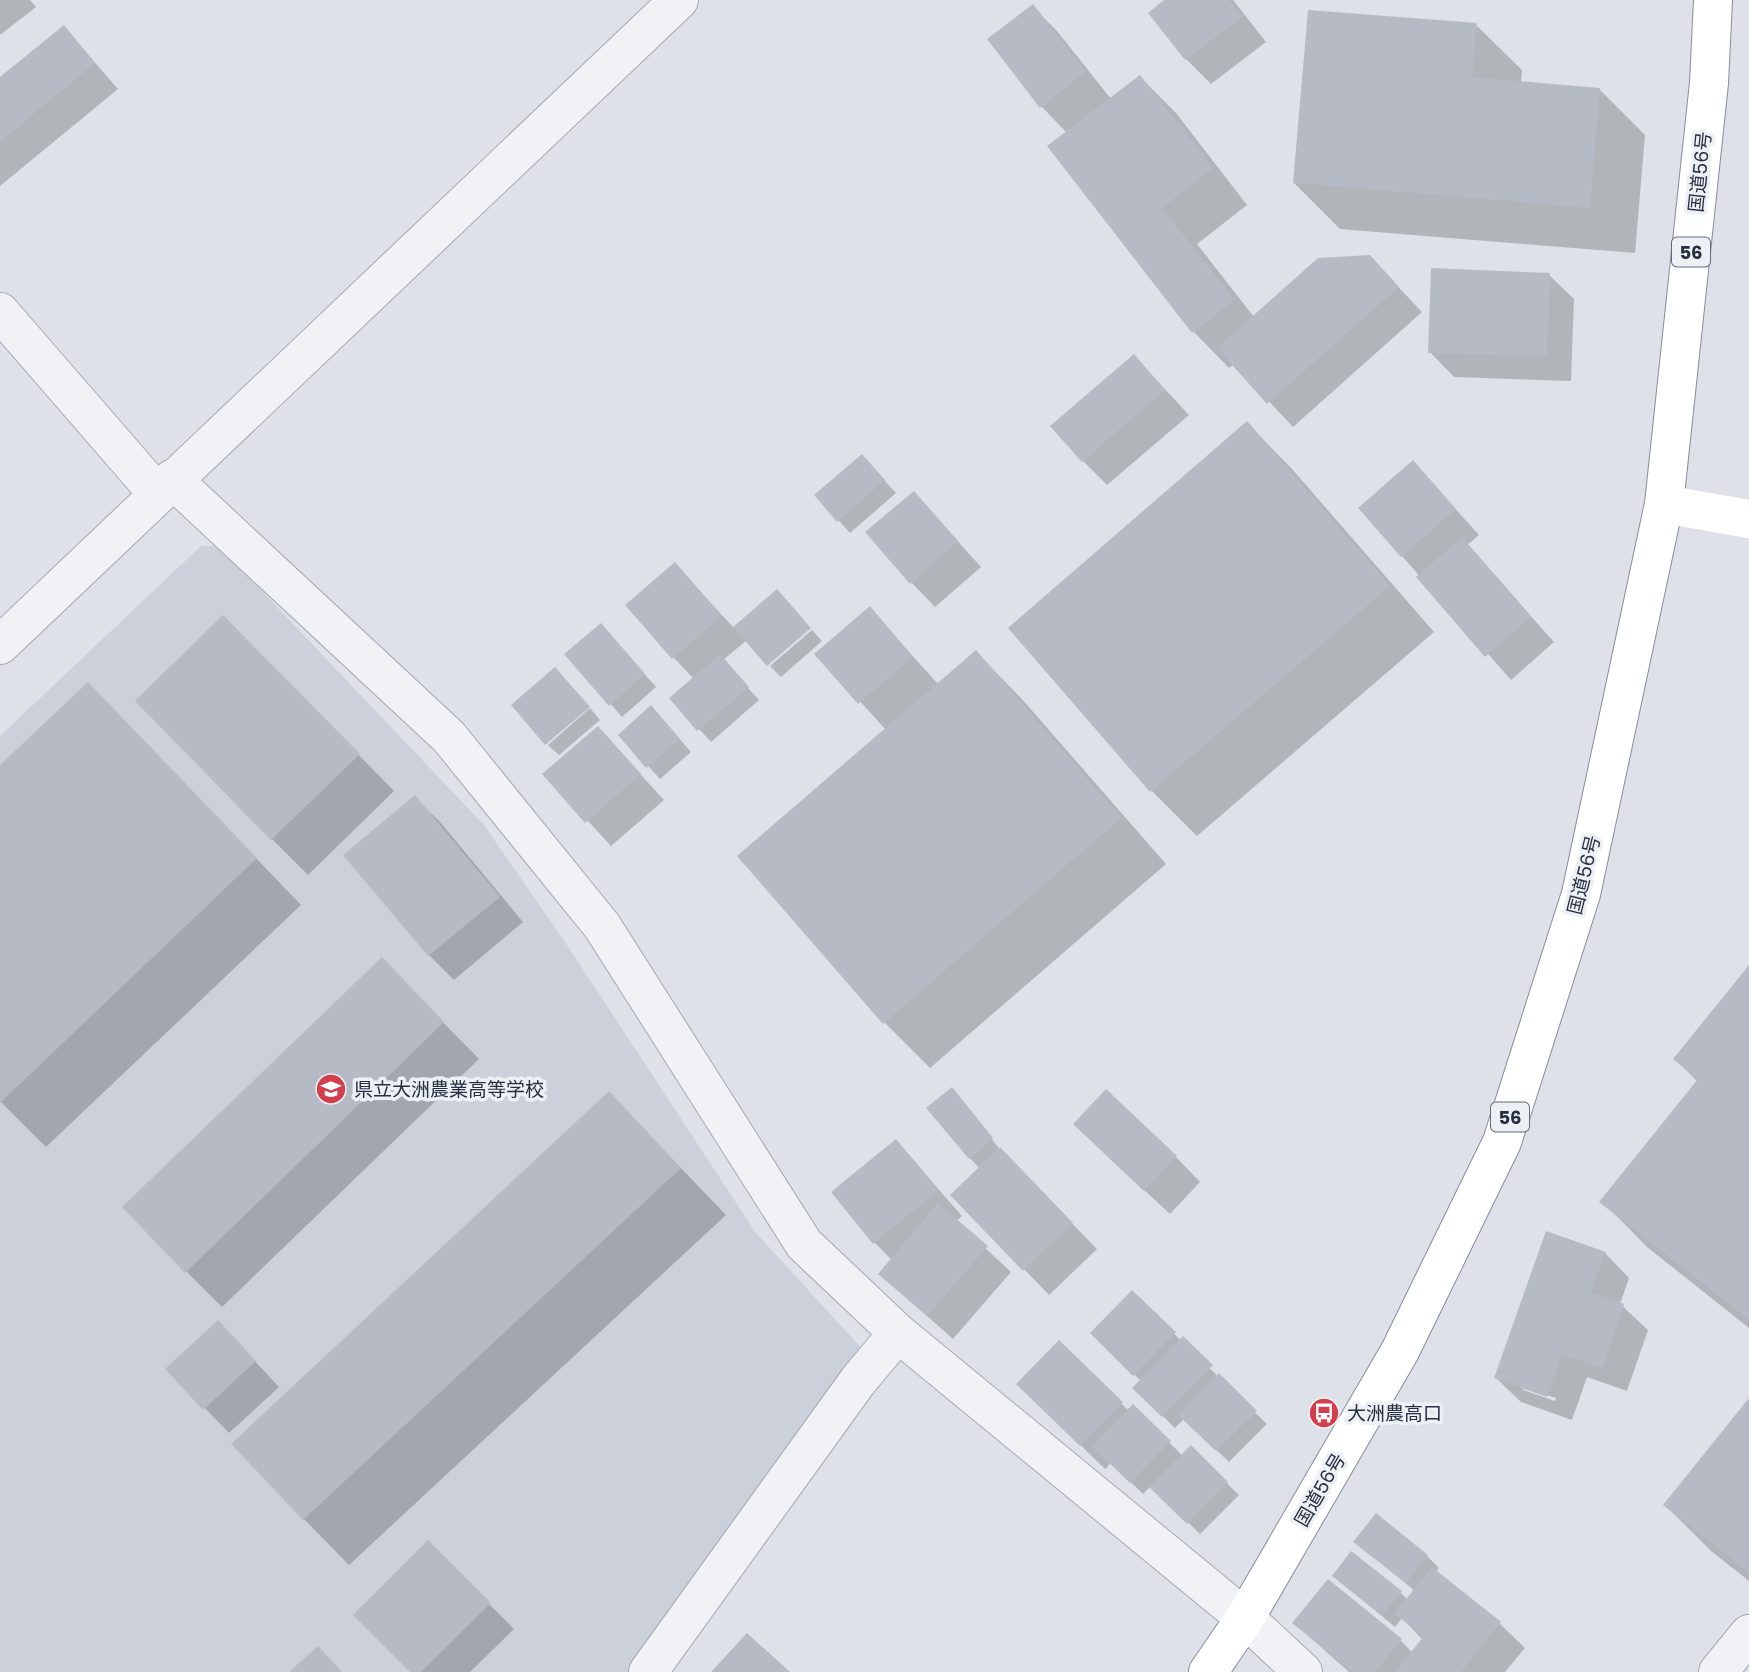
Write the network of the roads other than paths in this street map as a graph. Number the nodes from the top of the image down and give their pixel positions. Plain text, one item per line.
1 (679, 0) edge
2 (1713, 0) edge
3 (0, 312) edge
4 (165, 486) junction
5 (1664, 504) junction
6 (1749, 519) edge
7 (0, 645) edge
8 (898, 1333) junction
9 (1245, 1618) junction
10 (1749, 1634) edge
11 (648, 1672) edge
12 (1208, 1672) edge
13 (1303, 1672) edge
14 (1718, 1672) edge

1 - 4 street
2 - 5 main road, 国道56号 / 56
3 - 4 street
4 - 7 street
4 - 8 street
5 - 6 main road
5 - 9 main road, 国道56号 / 56
8 - 9 street
8 - 11 street
9 - 12 main road, 国道56号 / 56
9 - 13 street
10 - 14 street

